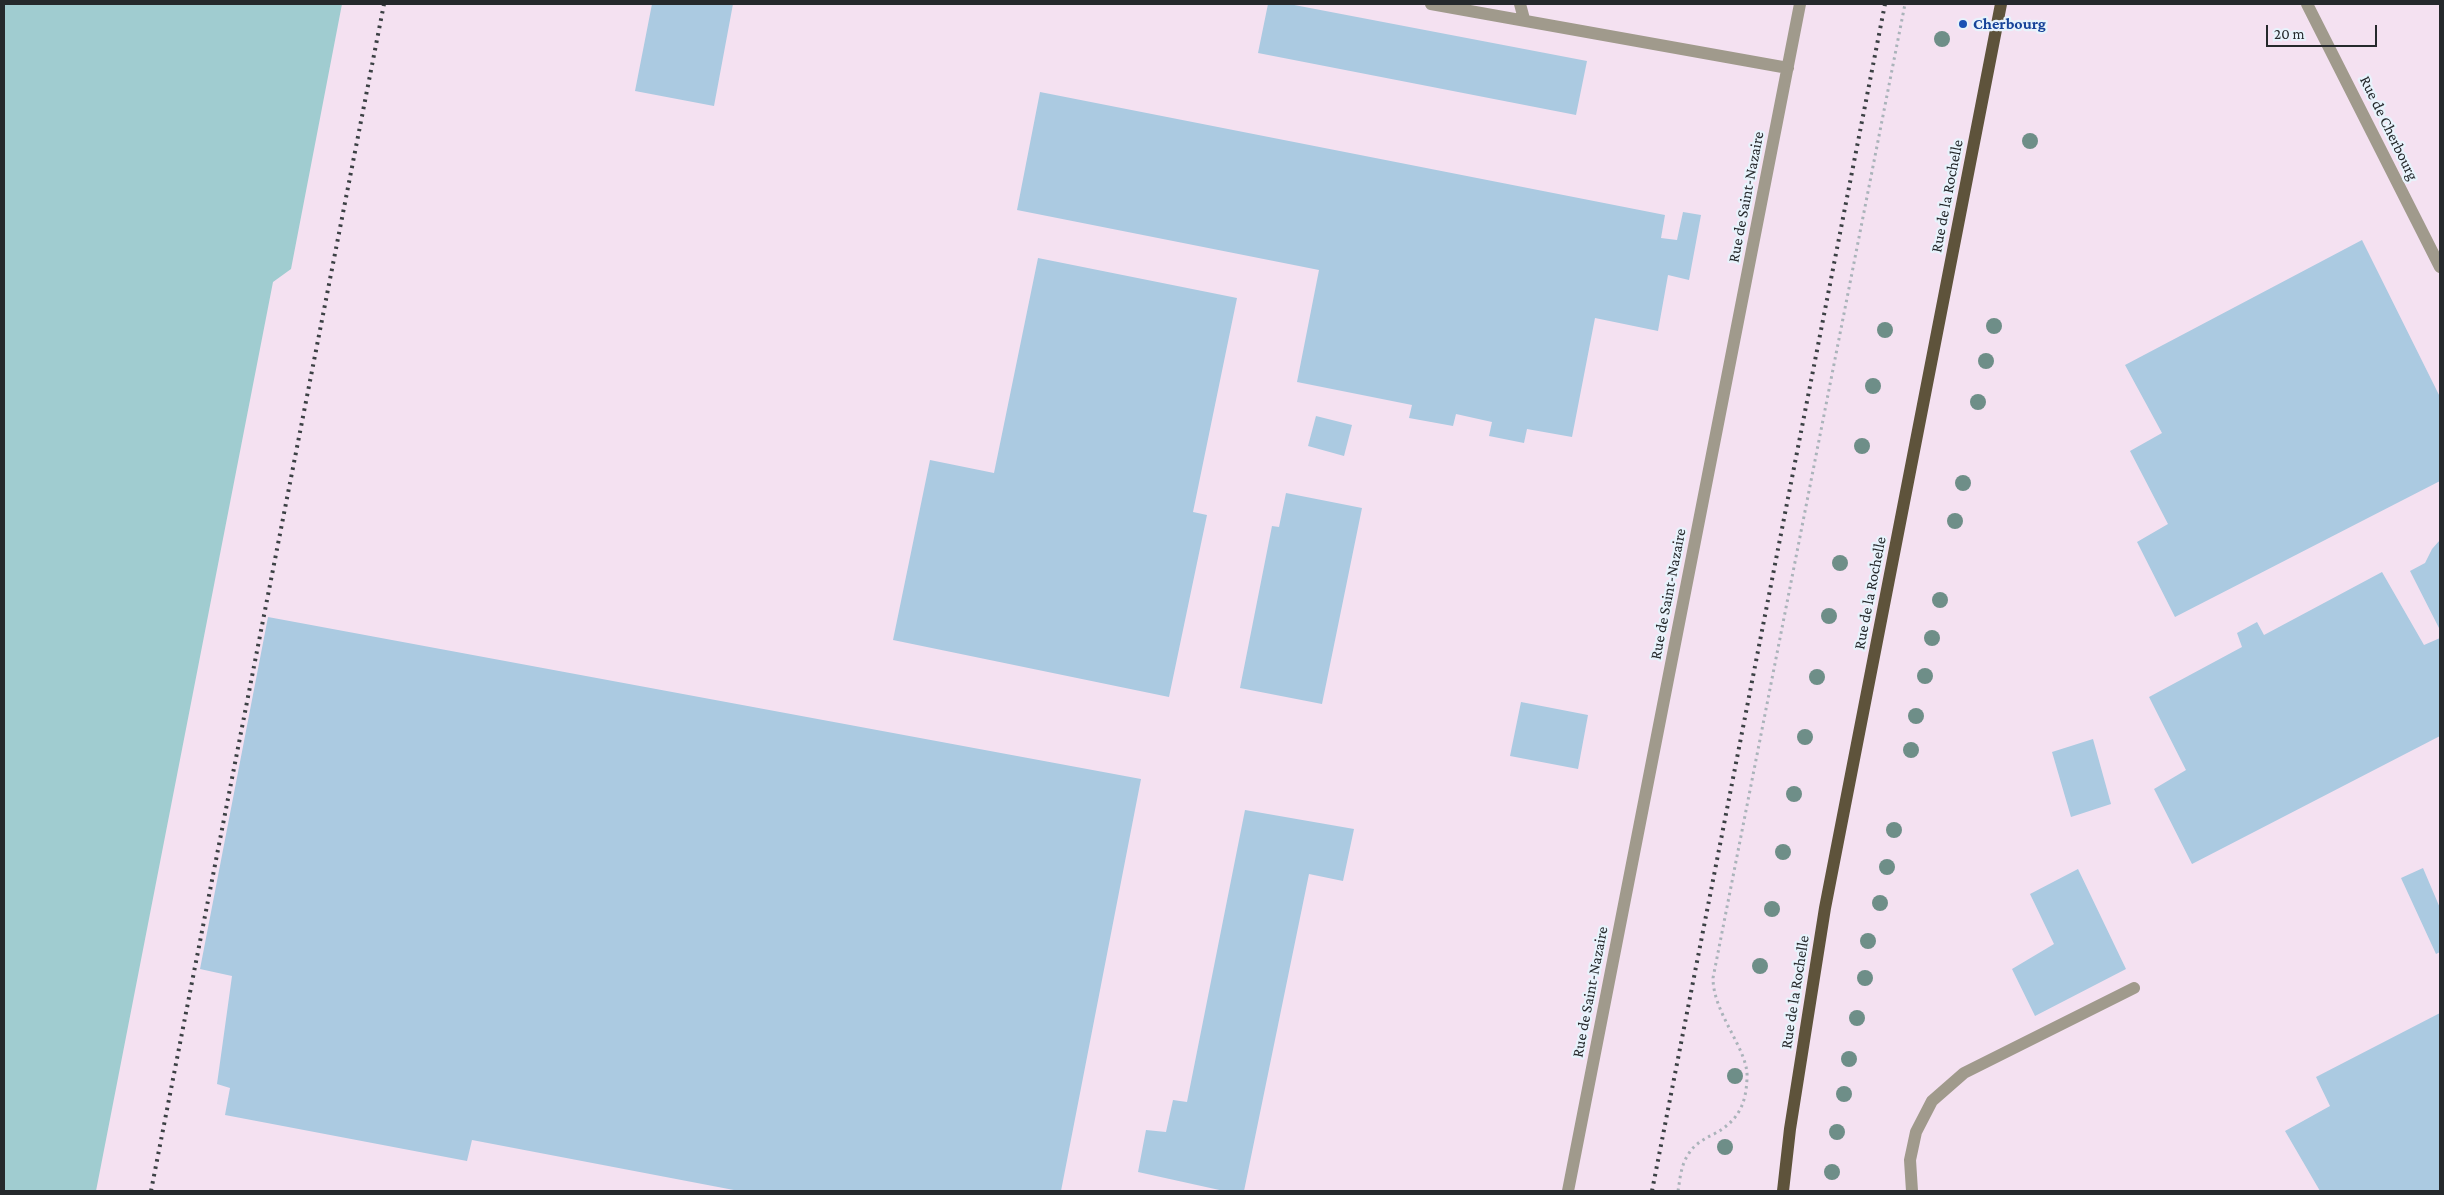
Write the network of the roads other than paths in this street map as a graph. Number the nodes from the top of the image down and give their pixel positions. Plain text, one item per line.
1 (1431, 4) edge
2 (1520, 4) edge
3 (1800, 4) edge
4 (2001, 4) edge
5 (2307, 4) edge
6 (1524, 19) junction
7 (1788, 68) junction
8 (2440, 267) edge
9 (2134, 988) dead end
10 (1568, 1191) edge
11 (1783, 1191) edge
12 (1912, 1191) edge

1 - 6 street
2 - 6 street
3 - 7 street, Rue de Saint-Nazaire
4 - 11 main road, Rue de la Rochelle
5 - 8 street, Rue de Cherbourg
6 - 7 street
7 - 10 street, Rue de Saint-Nazaire
9 - 12 street

